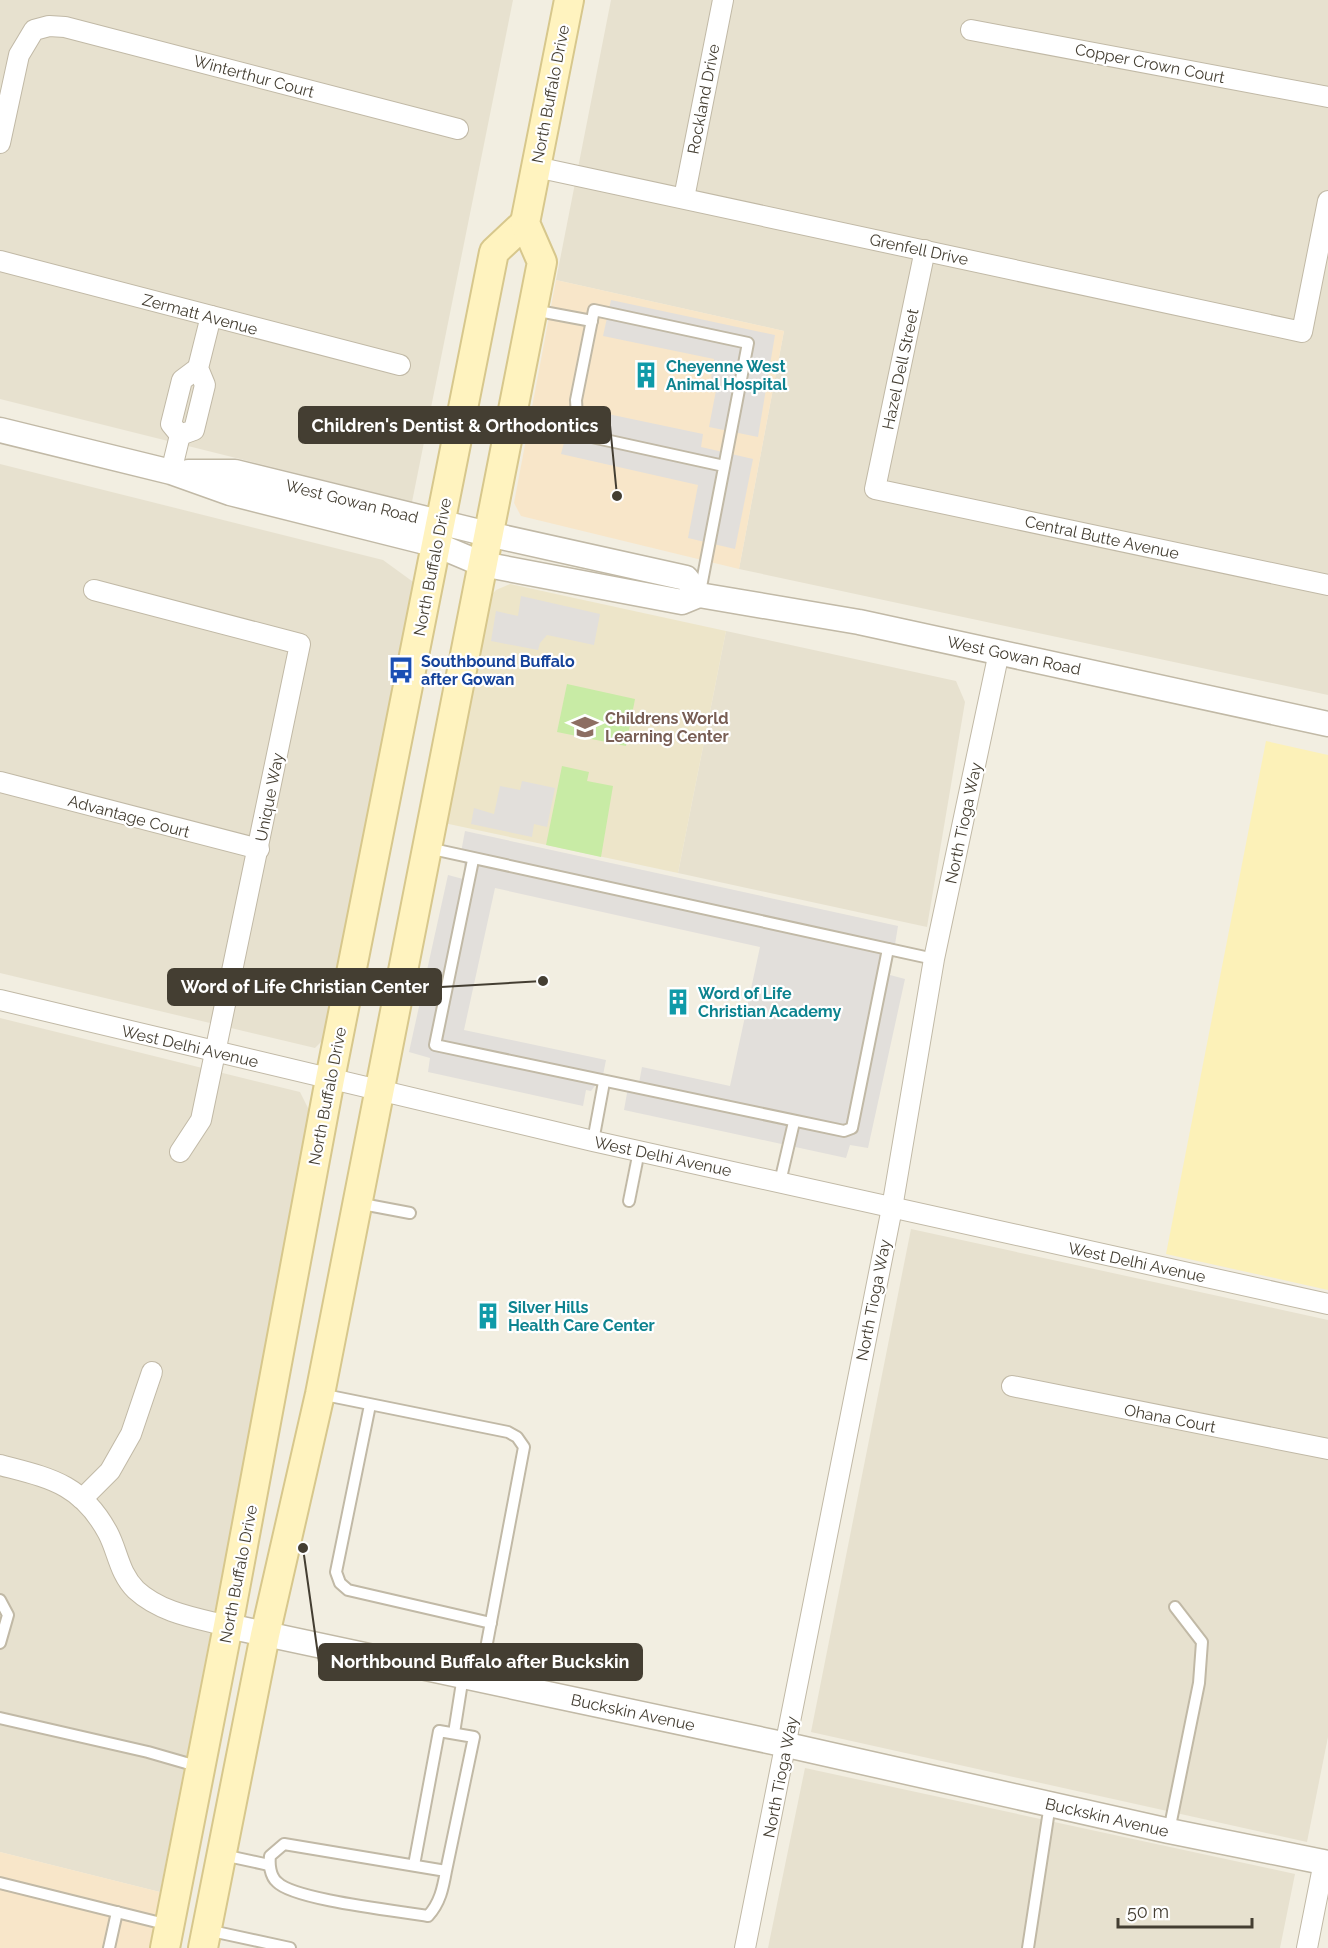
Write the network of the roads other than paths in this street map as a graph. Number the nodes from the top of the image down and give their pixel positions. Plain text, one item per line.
1 (569, 0) edge
2 (723, 0) edge
3 (971, 30) dead end
4 (1328, 97) edge
5 (458, 129) dead end
6 (0, 143) edge
7 (536, 167) junction
8 (684, 198) junction
9 (1328, 201) edge
10 (525, 223) junction
11 (925, 250) junction
12 (0, 261) edge
13 (532, 310) junction
14 (211, 316) junction
15 (592, 321) junction
16 (400, 366) dead end
17 (198, 368) junction
18 (180, 388) junction
19 (203, 393) junction
20 (0, 430) edge
21 (180, 435) junction
22 (724, 466) junction
23 (171, 472) junction
24 (875, 489) joint
25 (439, 534) junction
26 (488, 534) junction
27 (482, 564) junction
28 (1328, 585) edge
29 (94, 590) dead end
30 (699, 595) junction
31 (999, 652) junction
32 (1328, 724) edge
33 (0, 782) edge
34 (426, 848) junction
35 (259, 849) junction
36 (473, 860) junction
37 (888, 950) junction
38 (934, 958) junction
39 (0, 1000) edge
40 (217, 1052) junction
41 (330, 1079) junction
42 (604, 1082) junction
43 (378, 1091) junction
44 (794, 1122) junction
45 (593, 1141) junction
46 (639, 1151) junction
47 (180, 1152) dead end
48 (780, 1182) junction
49 (629, 1201) dead end
50 (357, 1203) junction
51 (892, 1208) junction
52 (410, 1214) dead end
53 (1328, 1304) edge
54 (152, 1372) dead end
55 (1012, 1386) dead end
56 (320, 1394) junction
57 (370, 1405) junction
58 (1328, 1449) edge
59 (0, 1465) edge
60 (82, 1498) junction
61 (0, 1600) edge
62 (1175, 1607) dead end
63 (491, 1623) junction
64 (228, 1626) junction
65 (265, 1635) junction
66 (0, 1643) edge
67 (472, 1678) junction
68 (0, 1718) edge
69 (454, 1733) junction
70 (787, 1745) junction
71 (200, 1767) junction
72 (1050, 1804) junction
73 (1169, 1831) junction
74 (222, 1855) junction
75 (1327, 1856) edge
76 (268, 1865) junction
77 (414, 1865) junction
78 (446, 1871) junction
79 (0, 1883) edge
80 (117, 1912) junction
81 (167, 1937) edge
82 (205, 1939) edge
83 (109, 1948) edge
84 (290, 1948) edge
85 (745, 1948) edge
86 (1028, 1948) edge
87 (1307, 1948) edge

1 - 7 main road, North Buffalo Drive
2 - 8 street, Rockland Drive
3 - 4 street, Copper Crown Court
5 - 6 street, Winterthur Court
7 - 8 street, Grenfell Drive
7 - 10 main road, North Buffalo Drive
8 - 11 street, Grenfell Drive
9 - 11 street, Grenfell Drive
10 - 13 main road
10 - 25 main road, North Buffalo Drive
11 - 24 street, Hazel Dell Street
12 - 14 street, Zermatt Avenue
13 - 15 lane
13 - 26 main road
14 - 16 street, Zermatt Avenue
14 - 17 street
15 - 22 lane
15 - 22 lane
17 - 18 street
17 - 19 street
18 - 19 lane
18 - 21 street
19 - 21 street
20 - 23 street, West Gowan Road
21 - 23 street
22 - 30 lane
23 - 25 street, West Gowan Road
24 - 28 street, Central Butte Avenue
25 - 26 street, West Gowan Road
25 - 27 street, West Gowan Road
25 - 41 main road, North Buffalo Drive
26 - 27 main road
26 - 30 street, West Gowan Road
27 - 30 street, West Gowan Road
27 - 34 main road
29 - 35 street, Unique Way
30 - 31 street, West Gowan Road
31 - 32 street, West Gowan Road
31 - 38 street, North Tioga Way
33 - 35 street, Advantage Court
34 - 36 lane
34 - 43 main road
35 - 40 street, Unique Way
36 - 37 lane
36 - 42 lane
37 - 38 lane
37 - 44 lane
38 - 51 street, North Tioga Way
39 - 40 street, West Delhi Avenue
40 - 41 street, West Delhi Avenue
40 - 47 street, Unique Way
41 - 43 street, West Delhi Avenue
41 - 64 main road, North Buffalo Drive
42 - 44 lane
42 - 45 lane
43 - 45 street, West Delhi Avenue
43 - 50 main road
44 - 48 lane
45 - 46 street, West Delhi Avenue
46 - 48 street, West Delhi Avenue
46 - 49 lane
48 - 51 street, West Delhi Avenue
50 - 52 lane
50 - 56 main road
51 - 53 street, West Delhi Avenue
51 - 70 street, North Tioga Way
54 - 60 street
55 - 58 street, Ohana Court
56 - 57 lane
56 - 65 main road
57 - 63 lane
57 - 63 lane
59 - 60 street, Buckskin Avenue
60 - 64 street, Buckskin Avenue
61 - 66 lane
62 - 73 lane
63 - 67 lane
64 - 65 street, Buckskin Avenue
64 - 71 main road, North Buffalo Drive
65 - 67 street, Buckskin Avenue
65 - 74 main road
67 - 69 lane
67 - 70 street, Buckskin Avenue
68 - 71 lane
69 - 77 lane
69 - 78 lane
70 - 72 street, Buckskin Avenue
70 - 85 street, North Tioga Way
71 - 81 main road, North Buffalo Drive
72 - 73 street, Buckskin Avenue
72 - 86 lane
73 - 75 street, Buckskin Avenue
74 - 76 lane
74 - 82 main road
75 - 87 street
76 - 77 lane
76 - 78 lane
77 - 78 lane
79 - 80 lane
80 - 81 lane
80 - 83 lane
82 - 84 lane

